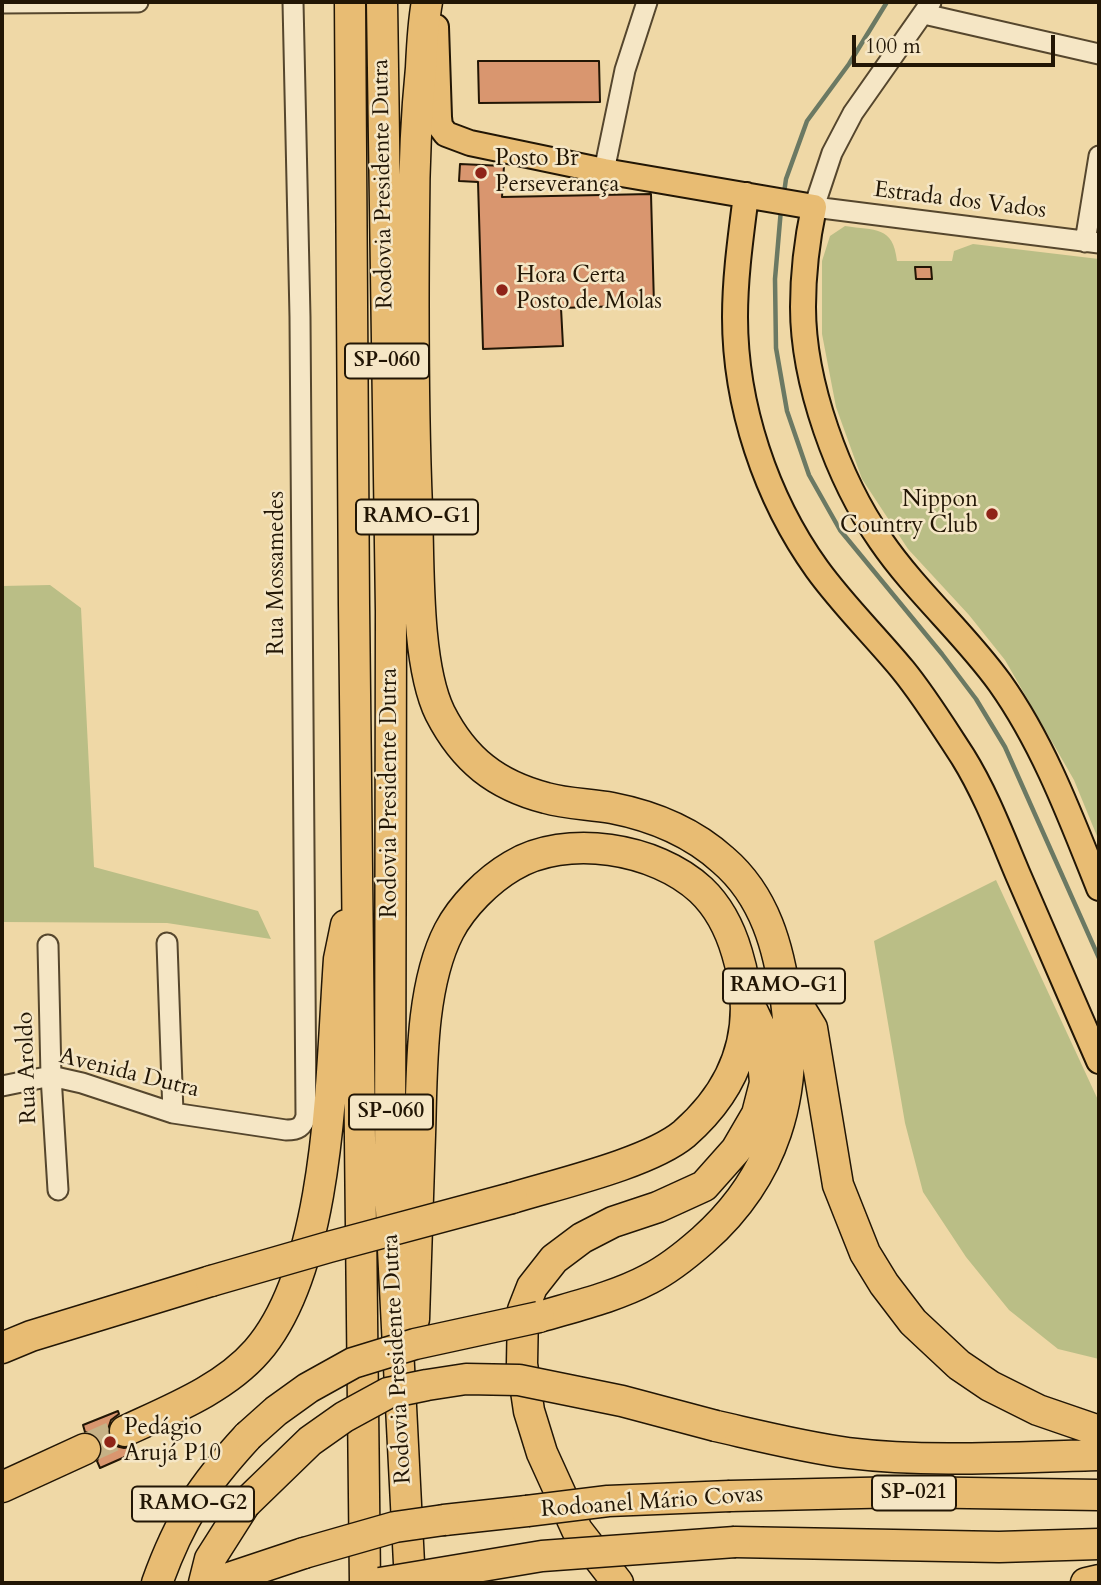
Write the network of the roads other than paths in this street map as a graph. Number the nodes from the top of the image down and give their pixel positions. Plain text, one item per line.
1 (3, 2) edge
2 (138, 2) edge
3 (293, 2) edge
4 (329, 2) edge
5 (350, 2) edge
6 (382, 2) edge
7 (427, 2) edge
8 (435, 2) edge
9 (647, 2) edge
10 (927, 8) edge
11 (1099, 54) edge
12 (1099, 156) edge
13 (604, 171) junction
14 (350, 187) junction
15 (754, 197) junction
16 (804, 206) junction
17 (1092, 242) edge
18 (359, 863) junction
19 (1099, 888) edge
20 (167, 943) dead end
21 (48, 945) dead end
22 (784, 982) junction
23 (748, 1002) junction
24 (1099, 1062) edge
25 (51, 1076) junction
26 (2, 1086) edge
27 (173, 1113) junction
28 (286, 1130) joint
29 (58, 1189) dead end
30 (2, 1348) edge
31 (125, 1431) tunnel mouth
32 (1099, 1431) edge
33 (248, 1436) joint
34 (85, 1449) tunnel mouth
35 (1099, 1455) edge
36 (2, 1487) edge
37 (1099, 1495) edge
38 (405, 1503) junction
39 (1099, 1544) edge
40 (442, 1577) edge
41 (1099, 1580) edge
42 (157, 1583) edge
43 (204, 1583) edge
44 (214, 1583) edge
45 (365, 1583) edge
46 (380, 1583) edge
47 (410, 1583) edge
48 (618, 1583) edge
49 (1086, 1583) edge

1 - 2 street
3 - 28 street, Rua Mossamedes
4 - 14 highway
5 - 14 highway, Rodovia Presidente Dutra / SP-060
6 - 38 highway, Rodovia Presidente Dutra / SP-060
7 - 22 highway, RAMO-G1
8 - 13 main road
9 - 13 street
10 - 11 street
10 - 16 street
12 - 17 street
13 - 15 main road
14 - 18 highway, Rodovia Presidente Dutra / SP-060
15 - 16 main road
15 - 24 main road
16 - 17 street, Estrada dos Vados
16 - 19 main road
18 - 31 highway
18 - 45 highway, Rodovia Presidente Dutra / SP-060
20 - 27 street
21 - 25 street, Rua Aroldo
22 - 32 highway
22 - 33 highway, RAMO-G1, bridge
23 - 30 highway, bridge
23 - 38 highway
23 - 48 highway
25 - 26 street, Avenida Dutra
25 - 27 street, Avenida Dutra
25 - 29 street, Rua Aroldo
27 - 28 street, Avenida Dutra
33 - 42 highway, RAMO-G2
34 - 36 highway
35 - 43 highway, bridge
37 - 44 highway, Rodoanel Mário Covas / SP-021, bridge
38 - 47 highway, Rodovia Presidente Dutra / SP-060
39 - 40 highway, Rodoanel Mário Covas, bridge
40 - 46 highway, Rodoanel Mário Covas, bridge
41 - 49 highway

